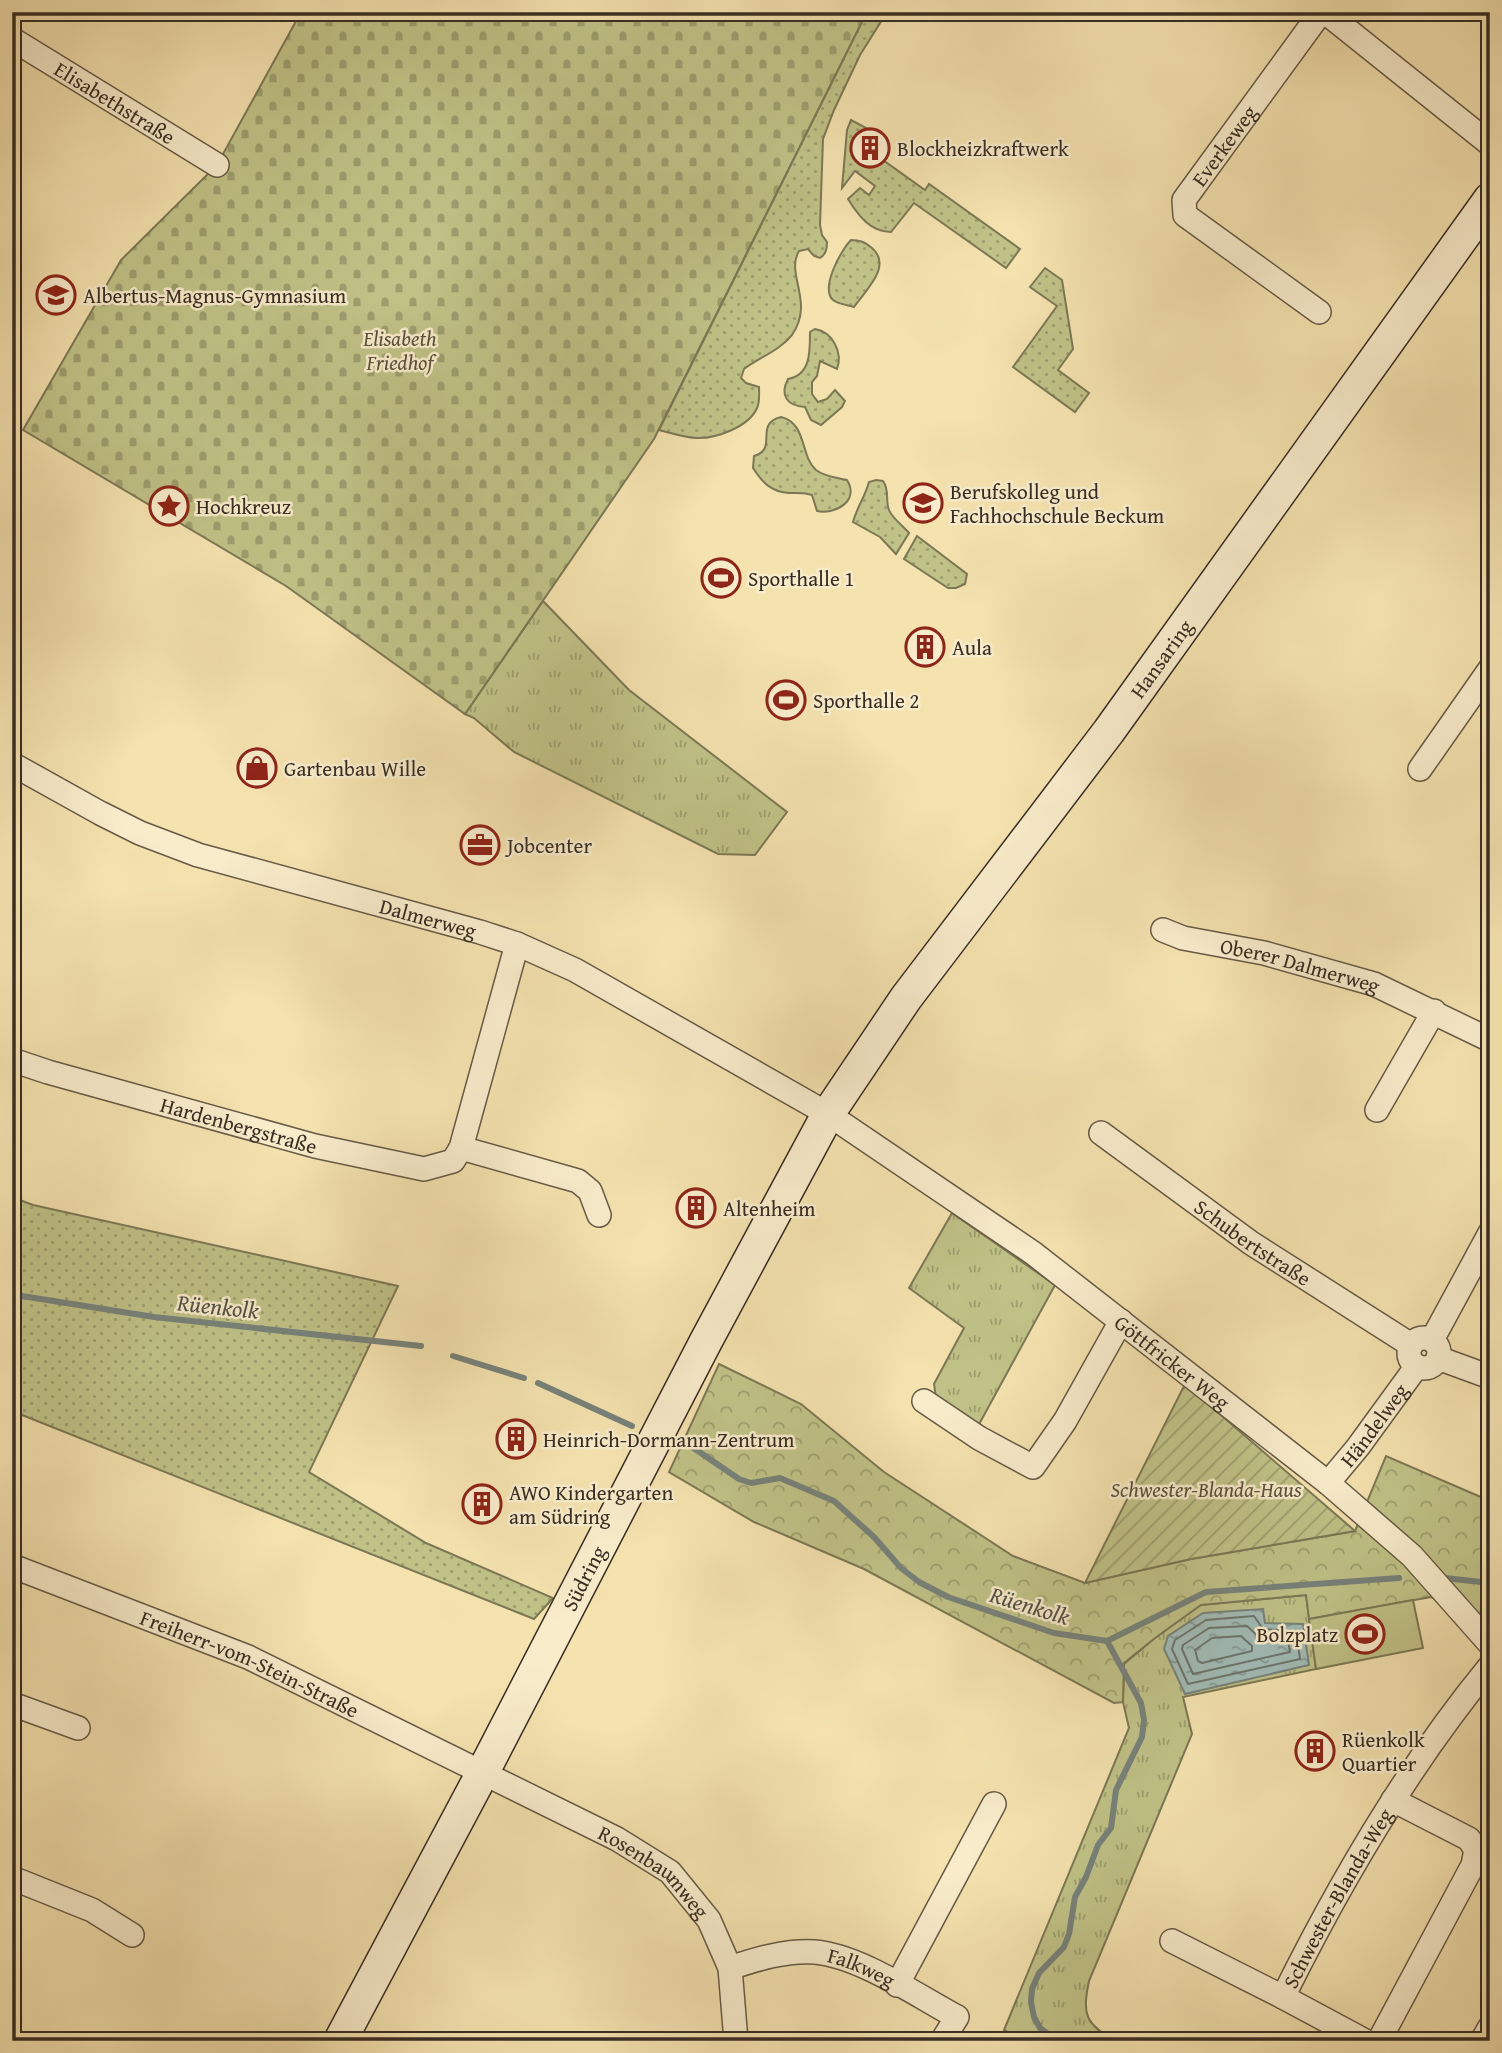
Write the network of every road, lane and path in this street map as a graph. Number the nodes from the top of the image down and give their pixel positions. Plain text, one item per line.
1 (1323, 12) edge
2 (12, 39) edge
3 (1490, 144) edge
4 (217, 165) dead end
5 (1490, 199) edge
6 (1320, 312) dead end
7 (1490, 669) edge
8 (12, 764) edge
9 (1420, 769) dead end
10 (1163, 930) dead end
11 (517, 944) junction
12 (1434, 1012) junction
13 (1490, 1040) edge
14 (12, 1060) edge
15 (1377, 1110) dead end
16 (828, 1114) junction
17 (1101, 1133) dead end
18 (457, 1154) junction
19 (599, 1215) dead end
20 (1490, 1233) edge
21 (1121, 1321) junction
22 (1424, 1352) junction
23 (1490, 1377) edge
24 (924, 1401) dead end
25 (1328, 1483) junction
26 (13, 1568) edge
27 (1490, 1644) edge
28 (1490, 1666) edge
29 (12, 1703) edge
30 (78, 1728) dead end
31 (483, 1772) junction
32 (1393, 1800) junction
33 (994, 1804) dead end
34 (12, 1878) edge
35 (132, 1935) dead end
36 (1172, 1941) dead end
37 (730, 1968) junction
38 (897, 1984) junction
39 (1283, 1997) junction
40 (1490, 2027) edge
41 (340, 2041) edge
42 (736, 2041) edge
43 (942, 2041) edge
44 (1364, 2041) edge
45 (1379, 2041) edge
46 (1482, 2041) edge

1 - 3 street, Everkeweg
1 - 6 street, Everkeweg
2 - 4 street, Elisabethstraße
5 - 16 street, Hansaring
7 - 9 street
8 - 11 street, Dalmerweg
10 - 12 street, Oberer Dalmerweg
11 - 16 street, Dalmerweg
11 - 18 street
12 - 13 street, Oberer Dalmerweg
12 - 15 street
14 - 18 street, Hardenbergstraße
16 - 21 street, Göttfricker Weg
16 - 31 street, Südring
17 - 22 street, Schubertstraße
18 - 19 street, Hardenbergstraße
20 - 22 street, Händelweg
21 - 24 street
21 - 25 street, Göttfricker Weg
22 - 23 street, Schubertstraße
22 - 25 street, Händelweg
25 - 27 street, Göttfricker Weg
26 - 31 street, Freiherr-vom-Stein-Straße
28 - 32 street, Schwester-Blanda-Weg
29 - 30 street
31 - 37 street, Rosenbaumweg
31 - 41 street, Südring
32 - 39 street, Schwester-Blanda-Weg
32 - 45 street, Schwester-Blanda-Weg
33 - 38 street
34 - 35 street
36 - 39 street, Schwester-Blanda-Weg
37 - 38 street, Falkweg
37 - 42 street, Rosenbaumweg
38 - 43 street, Falkweg
39 - 44 street, Schwester-Blanda-Weg
40 - 46 street

